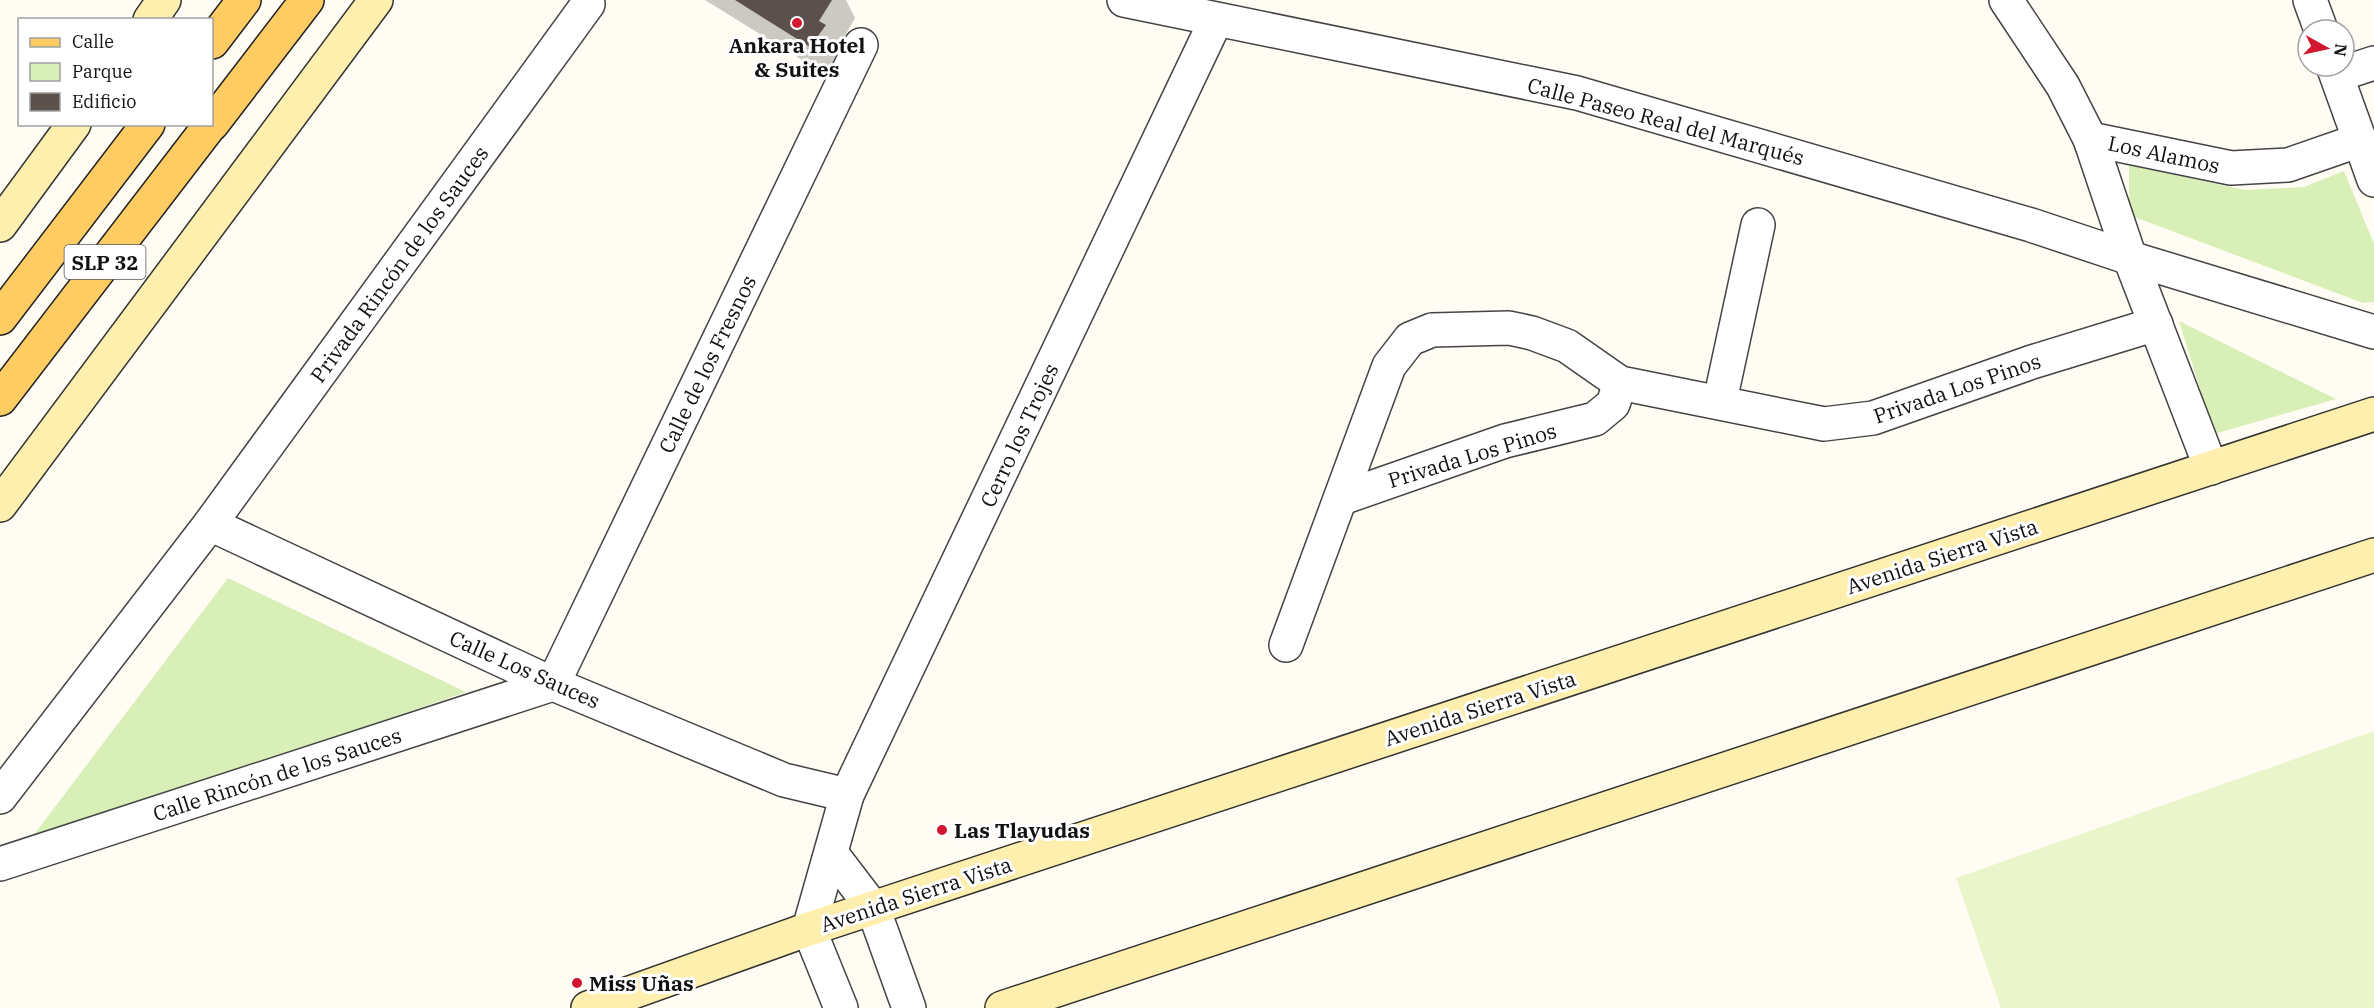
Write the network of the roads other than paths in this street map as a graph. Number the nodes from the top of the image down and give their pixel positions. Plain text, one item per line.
1 (164, 0) edge
2 (244, 0) edge
3 (307, 0) edge
4 (376, 0) edge
5 (1124, 0) edge
6 (2006, 0) edge
7 (2310, 0) edge
8 (588, 4) dead end
9 (151, 18) edge
10 (2317, 18) edge
11 (1216, 20) junction
12 (213, 41) edge
13 (861, 45) dead end
14 (2374, 63) edge
15 (2356, 67) edge
16 (2338, 78) edge
17 (213, 121) edge
18 (73, 126) edge
19 (146, 126) edge
20 (209, 126) edge
21 (2090, 139) junction
22 (2360, 140) junction
23 (2374, 180) edge
24 (0, 225) edge
25 (1758, 225) dead end
26 (2130, 258) junction
27 (0, 318) edge
28 (2156, 324) junction
29 (2374, 332) edge
30 (1620, 383) junction
31 (0, 399) edge
32 (1720, 401) junction
33 (2372, 416) edge
34 (2211, 468) junction
35 (1342, 498) junction
36 (0, 505) edge
37 (210, 524) junction
38 (2374, 555) edge
39 (1286, 645) dead end
40 (553, 684) junction
41 (847, 795) junction
42 (0, 797) edge
43 (831, 853) junction
44 (0, 864) edge
45 (873, 908) junction
46 (810, 929) junction
47 (588, 1008) edge
48 (841, 1008) edge
49 (909, 1008) edge
50 (1002, 1008) edge

1 - 9 main road
2 - 12 main road
3 - 17 main road, SLP 32
4 - 36 main road
5 - 11 street, Calle Paseo Real del Marqués
6 - 21 street, Los Alamos
7 - 10 street
8 - 37 street, Privada Rincón de los Sauces
11 - 26 street, Calle Paseo Real del Marqués
11 - 41 street, Cerro los Trojes
13 - 40 street, Calle de los Fresnos
14 - 15 street
16 - 22 street
18 - 24 main road
19 - 27 main road, SLP 32
20 - 31 main road, SLP 32
21 - 22 street, Los Alamos
21 - 26 street
22 - 23 street
25 - 32 street
26 - 28 street
26 - 29 street, Calle Paseo Real del Marqués
28 - 32 street, Privada Los Pinos
28 - 34 street
30 - 32 street, Privada Los Pinos
30 - 35 street, Privada Los Pinos
30 - 35 street, Privada Los Pinos
33 - 34 main road, Avenida Sierra Vista
34 - 45 main road, Avenida Sierra Vista
35 - 39 street, Privada Los Pinos
37 - 40 street, Calle Los Sauces
37 - 42 street
38 - 50 main road
40 - 41 street, Calle Los Sauces
40 - 44 street, Calle Rincón de los Sauces
41 - 43 street, Cerro los Trojes
43 - 45 street
43 - 46 street, Cerro los Trojes
45 - 46 main road, Avenida Sierra Vista
45 - 49 street
46 - 47 main road, Avenida Sierra Vista
46 - 48 street

